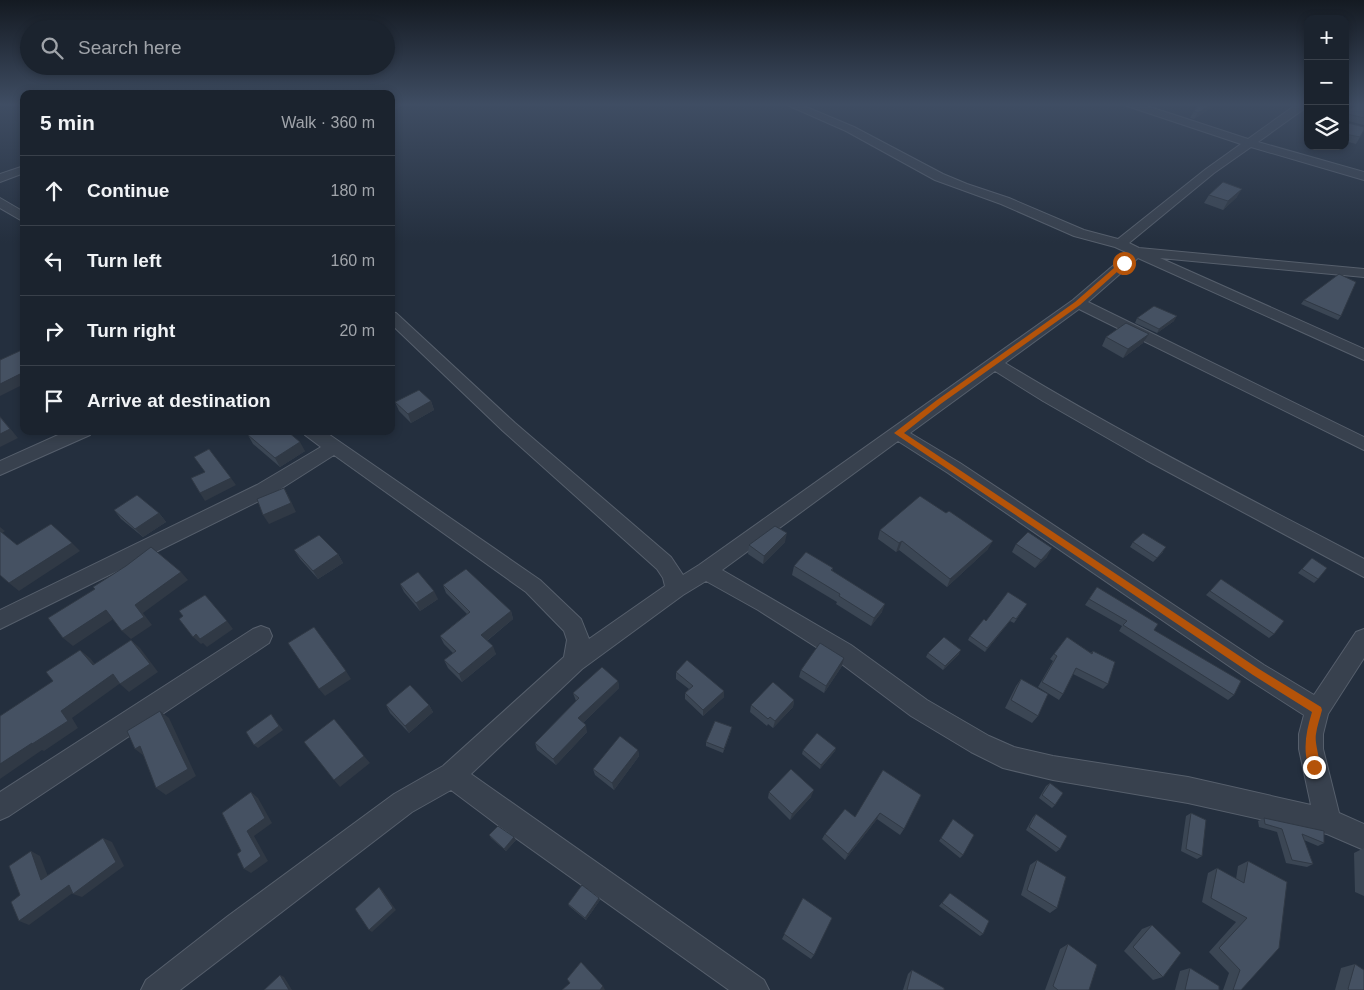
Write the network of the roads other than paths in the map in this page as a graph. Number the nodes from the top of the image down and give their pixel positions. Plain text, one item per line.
1 (890, 150) edge
2 (1240, 150) edge
3 (1275, 150) edge
4 (20, 171) edge
5 (1364, 176) edge
6 (0, 178) edge
7 (0, 202) edge
8 (20, 215) edge
9 (1120, 244) junction
10 (1137, 252) junction
11 (1364, 273) edge
12 (1078, 303) junction
13 (395, 320) edge
14 (1364, 355) edge
15 (994, 363) junction
16 (898, 433) junction
17 (75, 435) edge
18 (317, 435) edge
19 (1364, 444) edge
20 (334, 447) junction
21 (0, 468) edge
22 (1364, 569) edge
23 (706, 571) junction
24 (676, 589) junction
25 (0, 620) edge
26 (261, 636) dead end
27 (1364, 639) edge
28 (574, 662) junction
29 (1317, 710) junction
30 (452, 775) junction
31 (0, 807) edge
32 (1328, 821) junction
33 (1364, 837) edge
34 (156, 990) edge
35 (754, 990) edge

1 - 9 street
2 - 9 street
3 - 5 street
4 - 6 street
7 - 8 street
9 - 10 street
10 - 11 street
10 - 12 street
10 - 14 street
12 - 15 street
12 - 19 street
13 - 24 street
15 - 16 street
15 - 22 street
16 - 23 street
16 - 29 street
17 - 21 street
18 - 20 street
20 - 25 street
20 - 28 street
23 - 24 street
23 - 32 street
24 - 28 street
26 - 31 street
27 - 29 street
28 - 30 street
29 - 32 street
30 - 34 street
30 - 35 street
32 - 33 street

